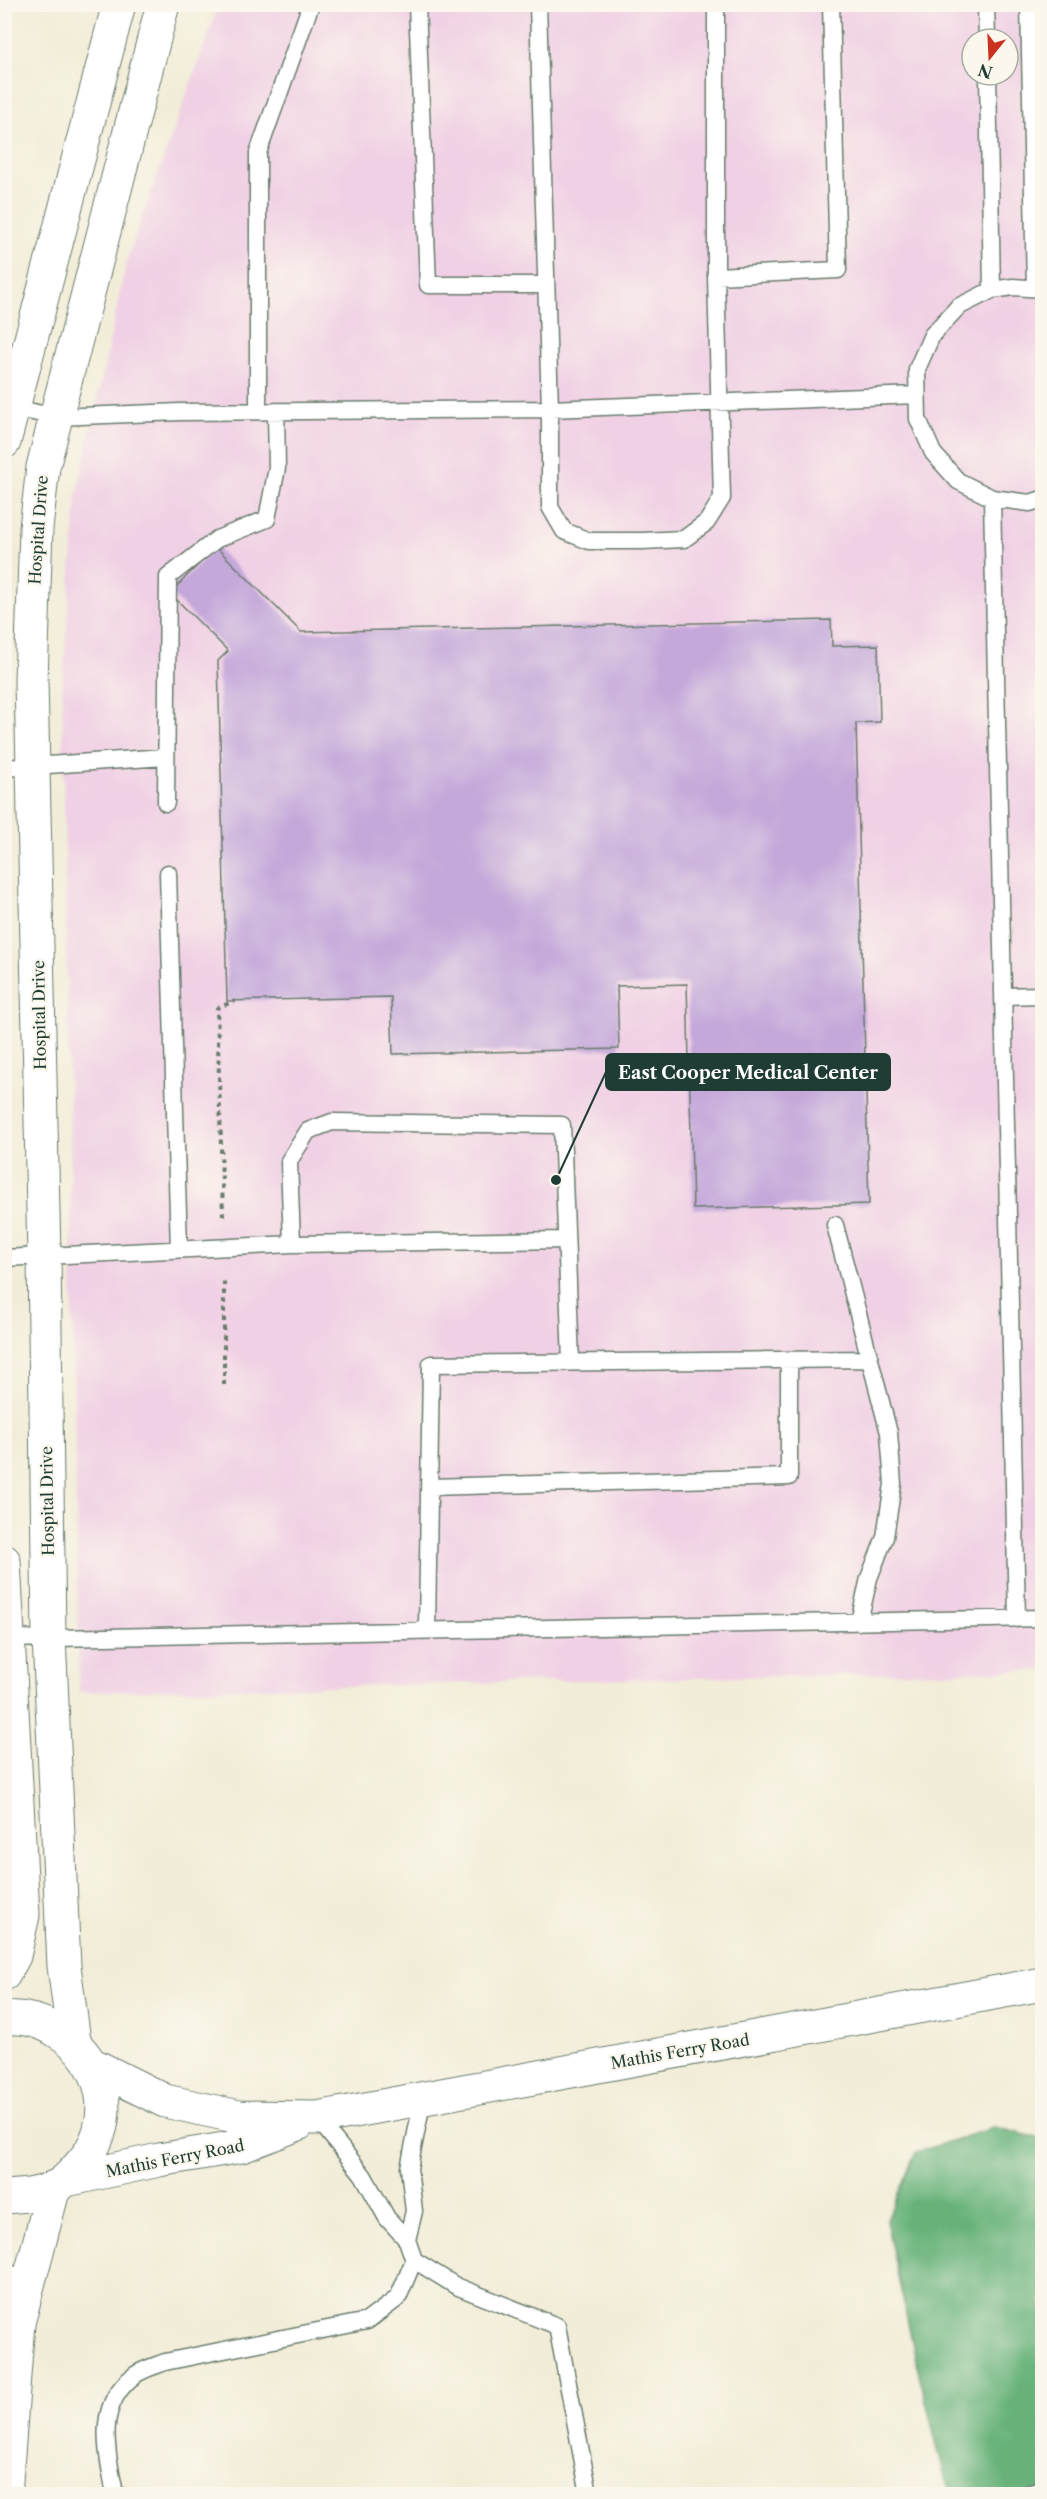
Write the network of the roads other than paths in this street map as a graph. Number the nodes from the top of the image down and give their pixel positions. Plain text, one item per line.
1 (118, 4) edge
2 (163, 4) edge
3 (311, 4) edge
4 (417, 4) edge
5 (538, 4) edge
6 (716, 4) edge
7 (831, 4) edge
8 (986, 4) edge
9 (1029, 4) edge
10 (987, 27) edge
11 (988, 87) edge
12 (716, 276) junction
13 (545, 285) junction
14 (1039, 288) edge
15 (992, 290) junction
16 (917, 395) junction
17 (718, 403) junction
18 (14, 408) junction
19 (550, 409) junction
20 (258, 411) junction
21 (276, 411) junction
22 (56, 417) junction
23 (4, 442) edge
24 (992, 498) junction
25 (1042, 499) edge
26 (165, 758) junction
27 (19, 768) edge
28 (166, 803) dead end
29 (168, 873) dead end
30 (1042, 995) edge
31 (1003, 996) junction
32 (835, 1225) dead end
33 (566, 1240) junction
34 (292, 1244) junction
35 (179, 1249) junction
36 (44, 1256) junction
37 (4, 1258) edge
38 (870, 1359) junction
39 (789, 1360) junction
40 (571, 1362) junction
41 (430, 1487) junction
42 (4, 1561) edge
43 (1042, 1618) edge
44 (1017, 1619) junction
45 (859, 1622) junction
46 (427, 1630) junction
47 (49, 1637) junction
48 (7, 1639) junction
49 (4, 1974) edge
50 (1042, 1984) edge
51 (4, 2019) edge
52 (83, 2053) junction
53 (423, 2098) junction
54 (317, 2118) junction
55 (60, 2184) junction
56 (4, 2197) edge
57 (407, 2240) junction
58 (414, 2260) junction
59 (4, 2279) edge
60 (18, 2323) junction
61 (1042, 2490) edge
62 (5, 2494) edge
63 (115, 2494) edge
64 (590, 2494) edge
65 (1027, 2494) edge

1 - 18 street
2 - 22 street, Hospital Drive
3 - 20 lane
4 - 13 lane
5 - 13 lane
6 - 12 lane
7 - 12 lane
8 - 10 lane
9 - 14 lane
11 - 15 lane
12 - 17 lane
13 - 19 lane
14 - 15 lane
15 - 16 lane
16 - 17 lane
16 - 24 lane
17 - 19 lane
17 - 19 lane
18 - 22 lane
18 - 23 street
19 - 21 lane
20 - 21 lane
20 - 22 lane
21 - 26 lane
22 - 27 street, Hospital Drive
24 - 25 lane
24 - 31 lane
26 - 27 lane
26 - 28 lane
27 - 36 street, Hospital Drive
29 - 35 lane
30 - 31 lane
31 - 44 lane
32 - 38 lane
33 - 34 lane
33 - 34 lane
33 - 40 lane
34 - 35 lane
35 - 36 lane
36 - 37 lane
36 - 47 street, Hospital Drive
38 - 39 lane
38 - 45 lane
39 - 40 lane
39 - 41 lane
40 - 41 lane
41 - 46 lane
42 - 48 street
43 - 44 lane
44 - 45 lane
45 - 46 lane
46 - 47 lane
47 - 48 lane
47 - 52 street, Hospital Drive
48 - 49 street
50 - 53 street, Mathis Ferry Road
51 - 52 street, Mathis Ferry Road
52 - 54 street, Mathis Ferry Road
52 - 55 street, Hospital Drive
53 - 54 street, Mathis Ferry Road
53 - 57 lane
54 - 55 street, Mathis Ferry Road
54 - 57 lane
55 - 56 street, Mathis Ferry Road
55 - 60 street
57 - 58 lane
58 - 63 lane
58 - 64 lane
59 - 60 street
60 - 62 street
61 - 65 lane

